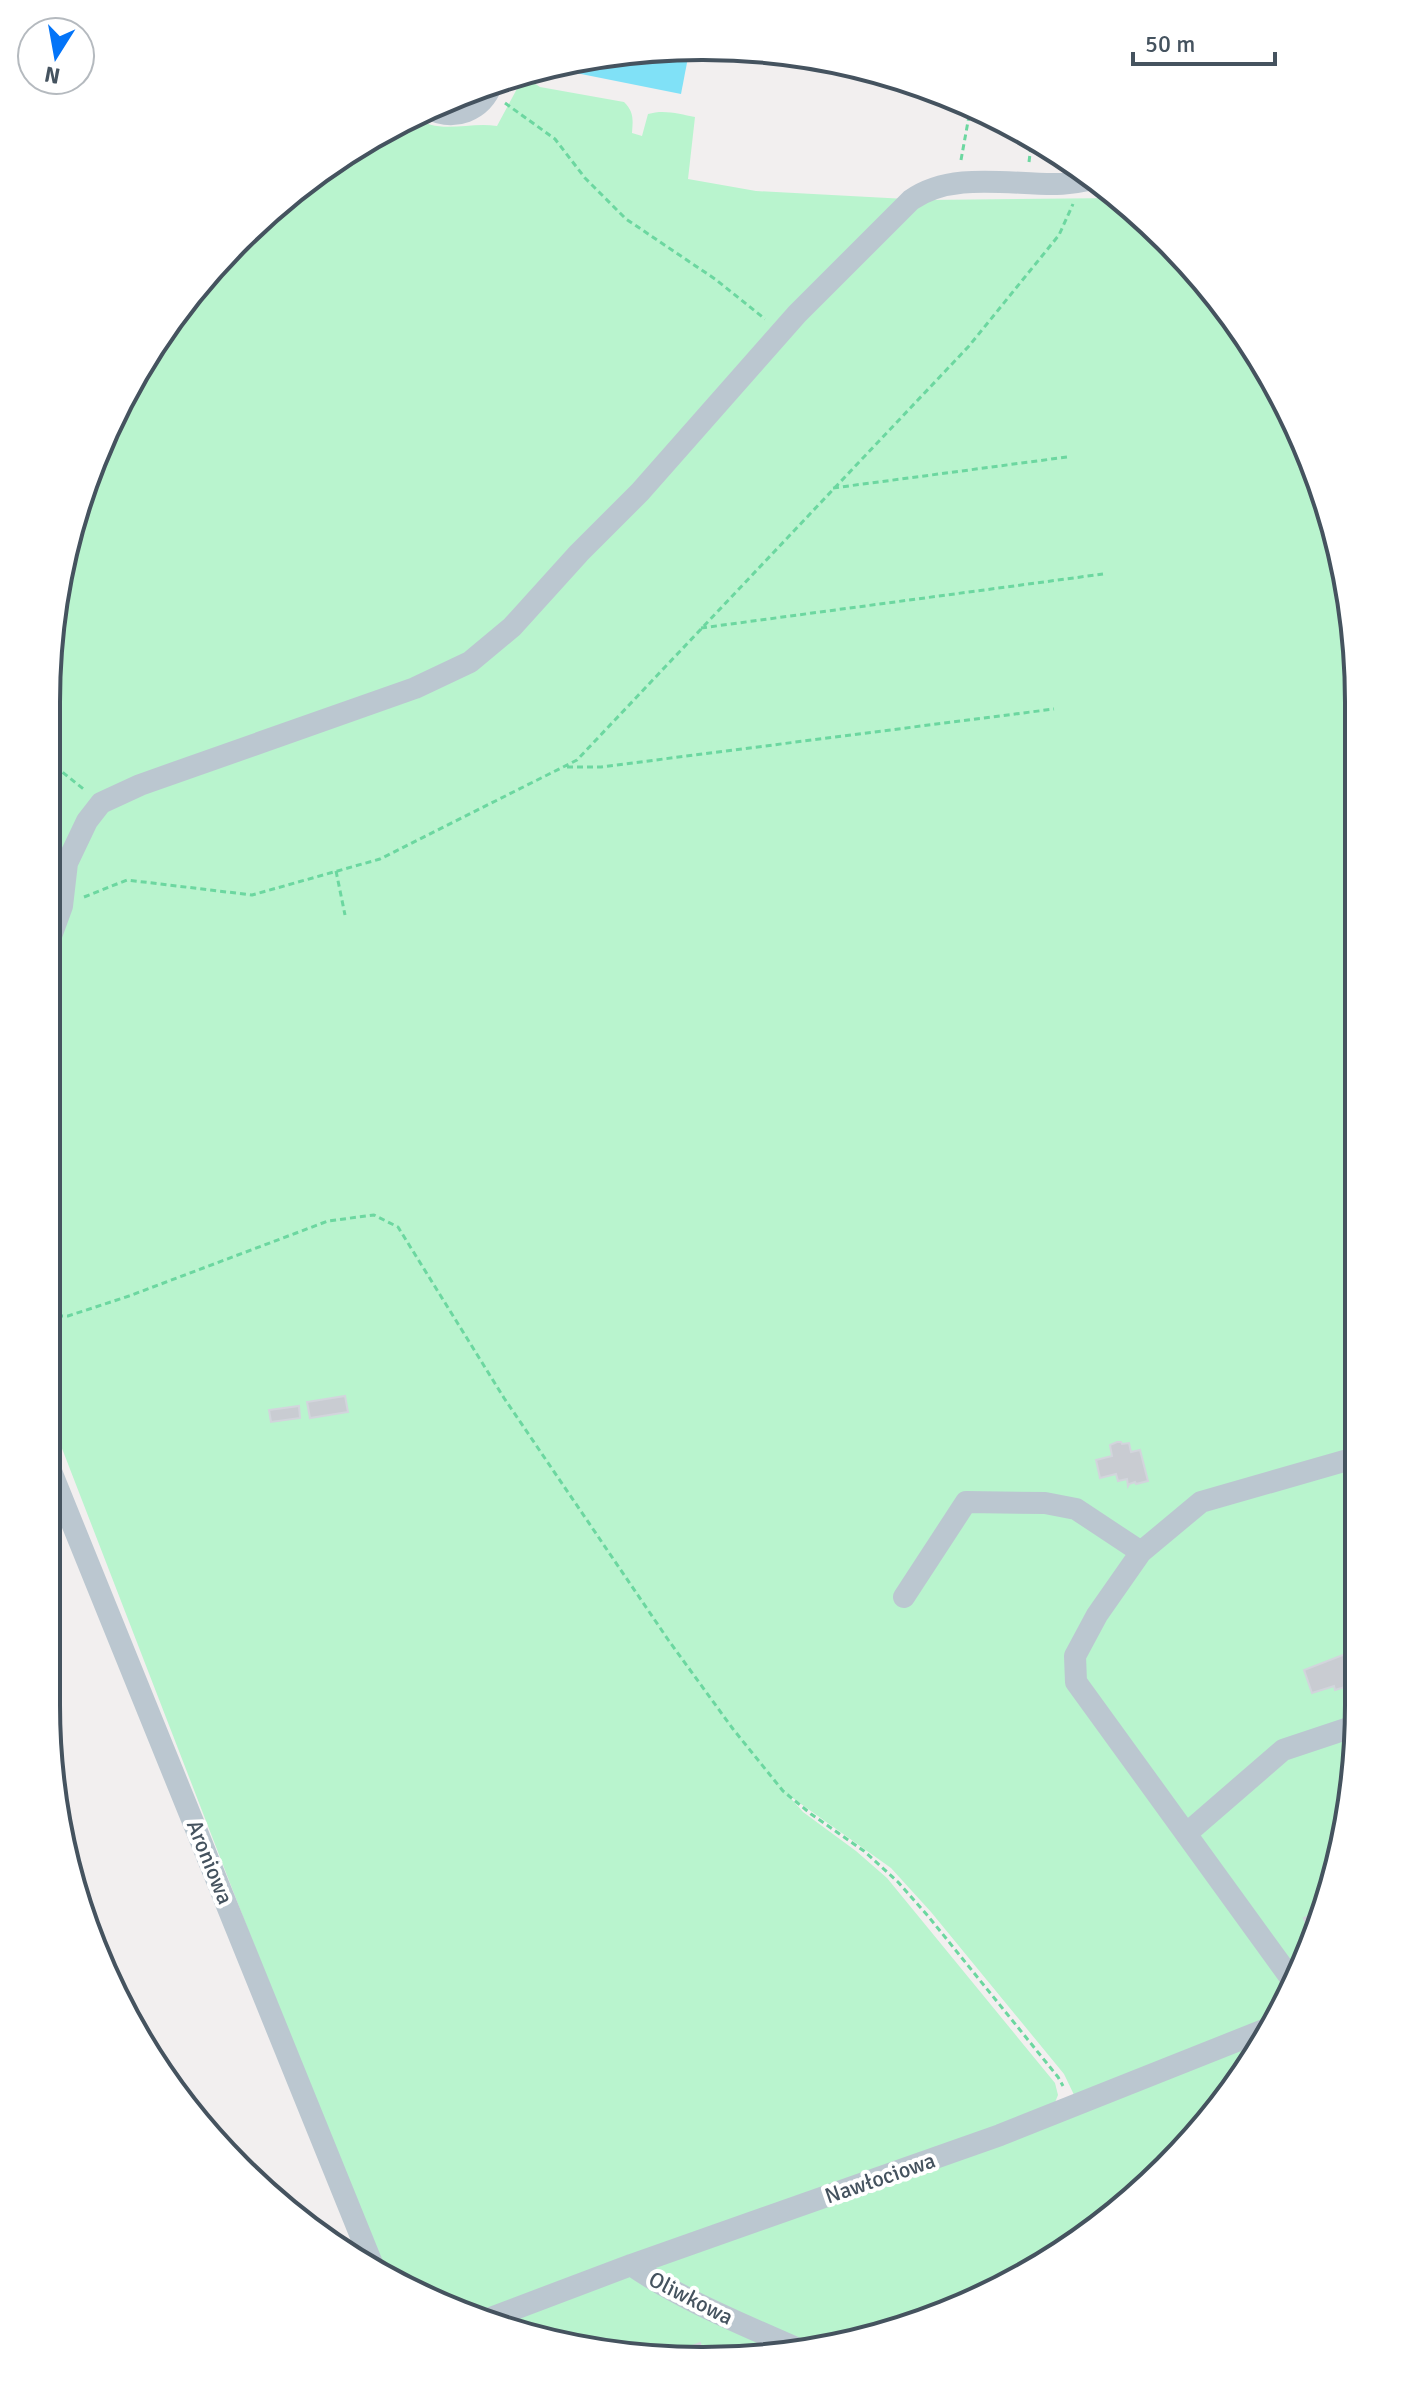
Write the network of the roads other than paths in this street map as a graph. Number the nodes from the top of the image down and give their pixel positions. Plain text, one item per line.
1 (481, 100) edge
2 (446, 114) edge
3 (1078, 181) edge
4 (60, 911) edge
5 (1345, 1461) edge
6 (60, 1494) edge
7 (1141, 1552) junction
8 (904, 1597) dead end
9 (1344, 1730) edge
10 (1186, 1834) junction
11 (1286, 1972) edge
12 (1254, 2034) edge
13 (368, 2253) edge
14 (631, 2265) junction
15 (500, 2314) edge
16 (783, 2342) edge

1 - 2 street
3 - 4 street
5 - 7 street
6 - 13 street, Aroniowa
7 - 8 street
7 - 10 street
9 - 10 street
10 - 11 street
12 - 14 street, Nawłociowa
14 - 15 street, Nawłociowa
14 - 16 street, Oliwkowa

